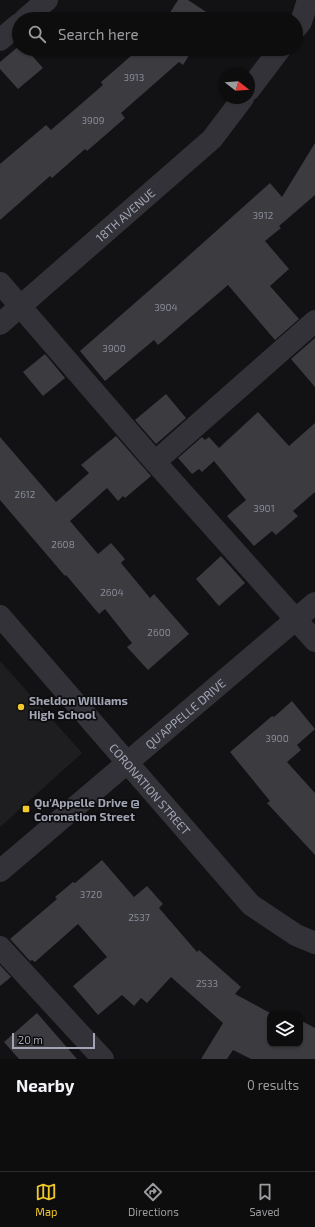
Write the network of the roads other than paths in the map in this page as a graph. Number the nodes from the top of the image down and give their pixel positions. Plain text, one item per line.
1 (47, 0) edge
2 (308, 0) edge
3 (33, 12) edge
4 (303, 16) edge
5 (12, 30) edge
6 (0, 40) edge
7 (275, 56) edge
8 (255, 82) edge
9 (238, 104) edge
10 (0, 283) edge
11 (20, 306) junction
12 (315, 321) edge
13 (0, 324) edge
14 (156, 462) junction
15 (315, 603) edge
16 (0, 616) edge
17 (296, 619) junction
18 (315, 640) edge
19 (127, 762) junction
20 (0, 870) edge
21 (315, 943) edge
22 (0, 947) edge
23 (103, 1059) edge

1 - 3 street
2 - 4 street
5 - 6 street
7 - 8 street
9 - 11 street, 18TH AVENUE
10 - 11 street
11 - 13 street, 18TH AVENUE
11 - 14 street
12 - 14 street
14 - 17 street
15 - 17 street, QU'APPELLE DRIVE
16 - 19 street, CORONATION STREET
17 - 18 street
17 - 19 street, QU'APPELLE DRIVE
19 - 20 street, QU'APPELLE DRIVE
19 - 21 street, CORONATION STREET
22 - 23 street

